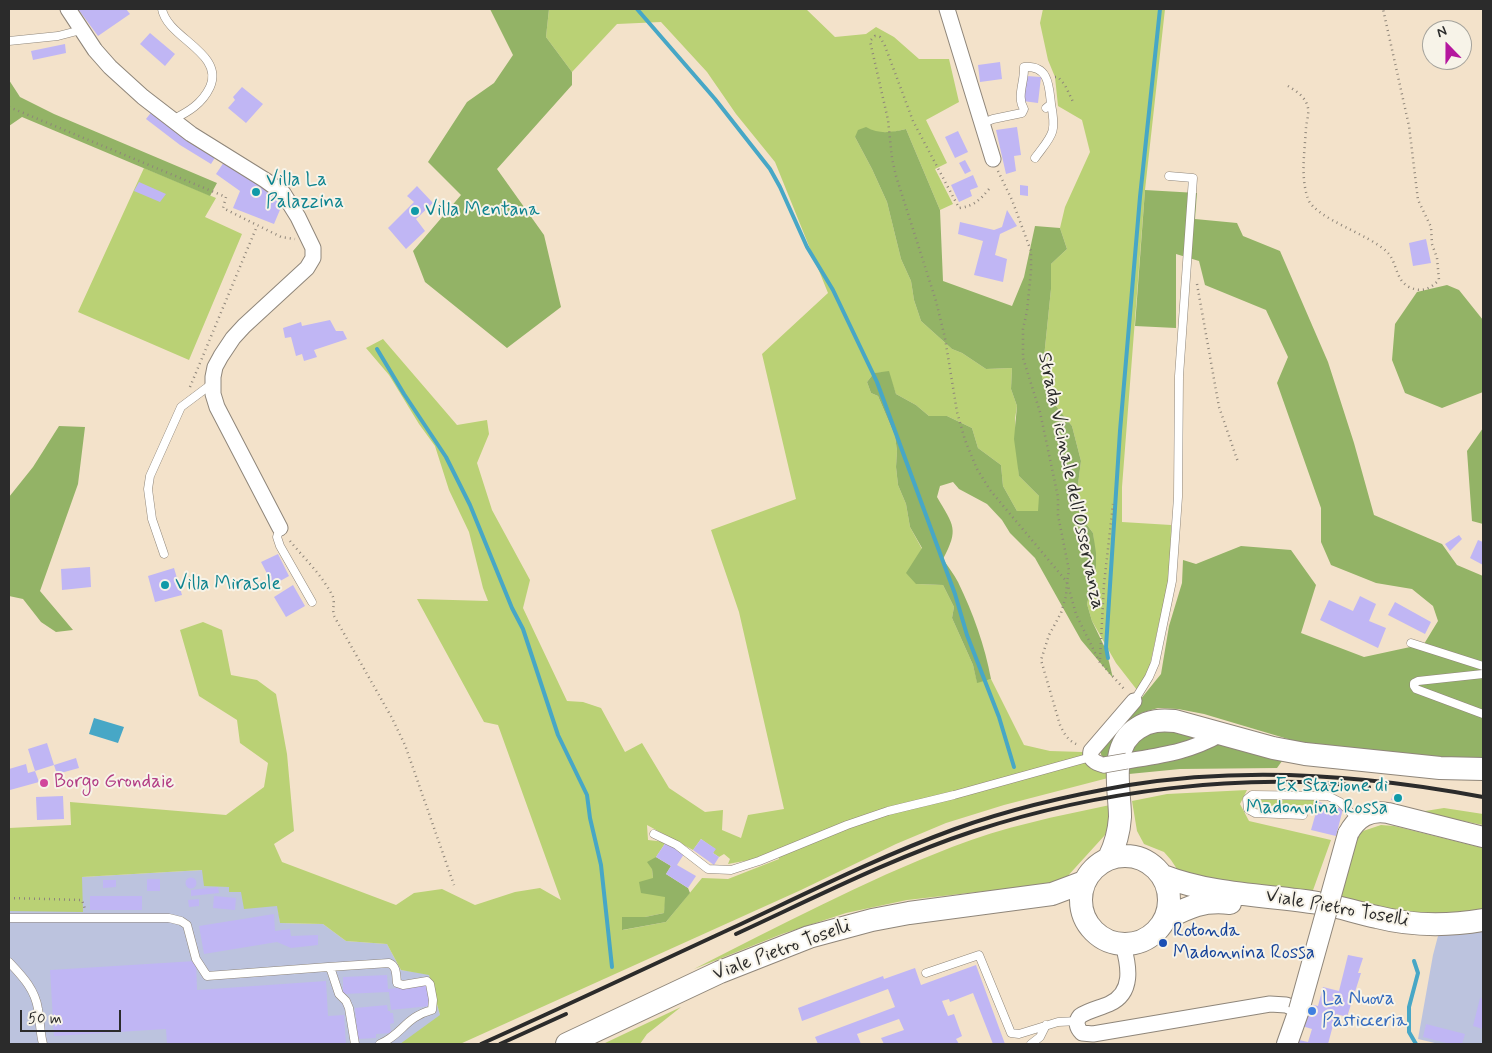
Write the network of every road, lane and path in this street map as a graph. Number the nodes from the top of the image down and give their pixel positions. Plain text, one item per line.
1 (68, 9) edge
2 (162, 9) edge
3 (947, 9) edge
4 (1383, 9) edge
5 (81, 30) junction
6 (9, 41) edge
7 (1046, 76) junction
8 (1288, 86) dead end
9 (1074, 104) dead end
10 (9, 107) edge
11 (172, 120) junction
12 (983, 123) junction
13 (1036, 158) dead end
14 (993, 159) joint
15 (1169, 176) dead end
16 (989, 188) dead end
17 (257, 226) junction
18 (307, 234) junction
19 (1186, 266) junction
20 (213, 383) junction
21 (182, 407) junction
22 (1238, 462) dead end
23 (1113, 504) dead end
24 (280, 528) junction
25 (164, 554) dead end
26 (1068, 582) junction
27 (312, 602) dead end
28 (1411, 643) dead end
29 (1100, 661) junction
30 (1483, 666) edge
31 (1483, 674) edge
32 (1134, 701) junction
33 (1483, 714) edge
34 (1221, 734) junction
35 (1092, 752) junction
36 (1483, 768) edge
37 (1303, 816) dead end
38 (1120, 819) junction
39 (1353, 827) junction
40 (654, 834) dead end
41 (1483, 837) edge
42 (1137, 857) junction
43 (1109, 858) junction
44 (1163, 876) junction
45 (1084, 882) junction
46 (454, 885) dead end
47 (9, 898) edge
48 (1008, 900) junction
49 (9, 918) edge
50 (86, 918) junction
51 (1165, 919) junction
52 (1084, 920) junction
53 (1483, 920) edge
54 (1483, 929) edge
55 (1123, 945) junction
56 (9, 962) edge
57 (328, 967) junction
58 (926, 973) dead end
59 (1299, 1010) junction
60 (1078, 1021) junction
61 (1046, 1025) junction
62 (43, 1044) edge
63 (355, 1044) edge
64 (380, 1044) edge
65 (567, 1044) edge
66 (1031, 1044) edge
67 (1287, 1044) edge

1 - 5 street
2 - 11 lane
3 - 12 street
4 - 8 path
5 - 6 lane
5 - 11 street
7 - 9 path
7 - 12 lane
7 - 13 lane
10 - 17 path
11 - 18 street
12 - 14 street
14 - 26 path, Strada Vicinale dell'Osservanza
15 - 19 lane
16 - 26 path
17 - 18 path
17 - 21 path
18 - 20 street
19 - 22 path
19 - 32 lane
20 - 21 lane
20 - 24 street
21 - 25 lane
23 - 29 path
24 - 27 lane
24 - 46 path
26 - 29 path, Strada Vicinale dell'Osservanza
26 - 35 path
28 - 30 lane
29 - 32 path, Strada Vicinale dell'Osservanza
31 - 33 lane
32 - 35 street
34 - 35 street, bridge
34 - 36 main road
34 - 38 main road
35 - 40 lane
37 - 39 lane
38 - 42 main road
38 - 43 main road
39 - 41 street
39 - 59 street, bridge
42 - 43 main road
42 - 44 main road, Viale Pietro Toselli
43 - 45 main road, Viale Pietro Toselli
44 - 51 main road
44 - 53 main road, Viale Pietro Toselli
45 - 48 main road, Viale Pietro Toselli
45 - 52 main road
47 - 50 path
48 - 52 main road, Viale Pietro Toselli
48 - 65 main road, Viale Pietro Toselli
49 - 50 lane
50 - 57 lane
51 - 54 main road, Viale Pietro Toselli
51 - 55 main road, Viale Pietro Toselli
52 - 55 main road, Viale Pietro Toselli
55 - 60 street
56 - 62 lane
57 - 63 lane
57 - 64 lane
58 - 61 lane
59 - 60 street
59 - 67 street
60 - 61 lane
61 - 66 lane

